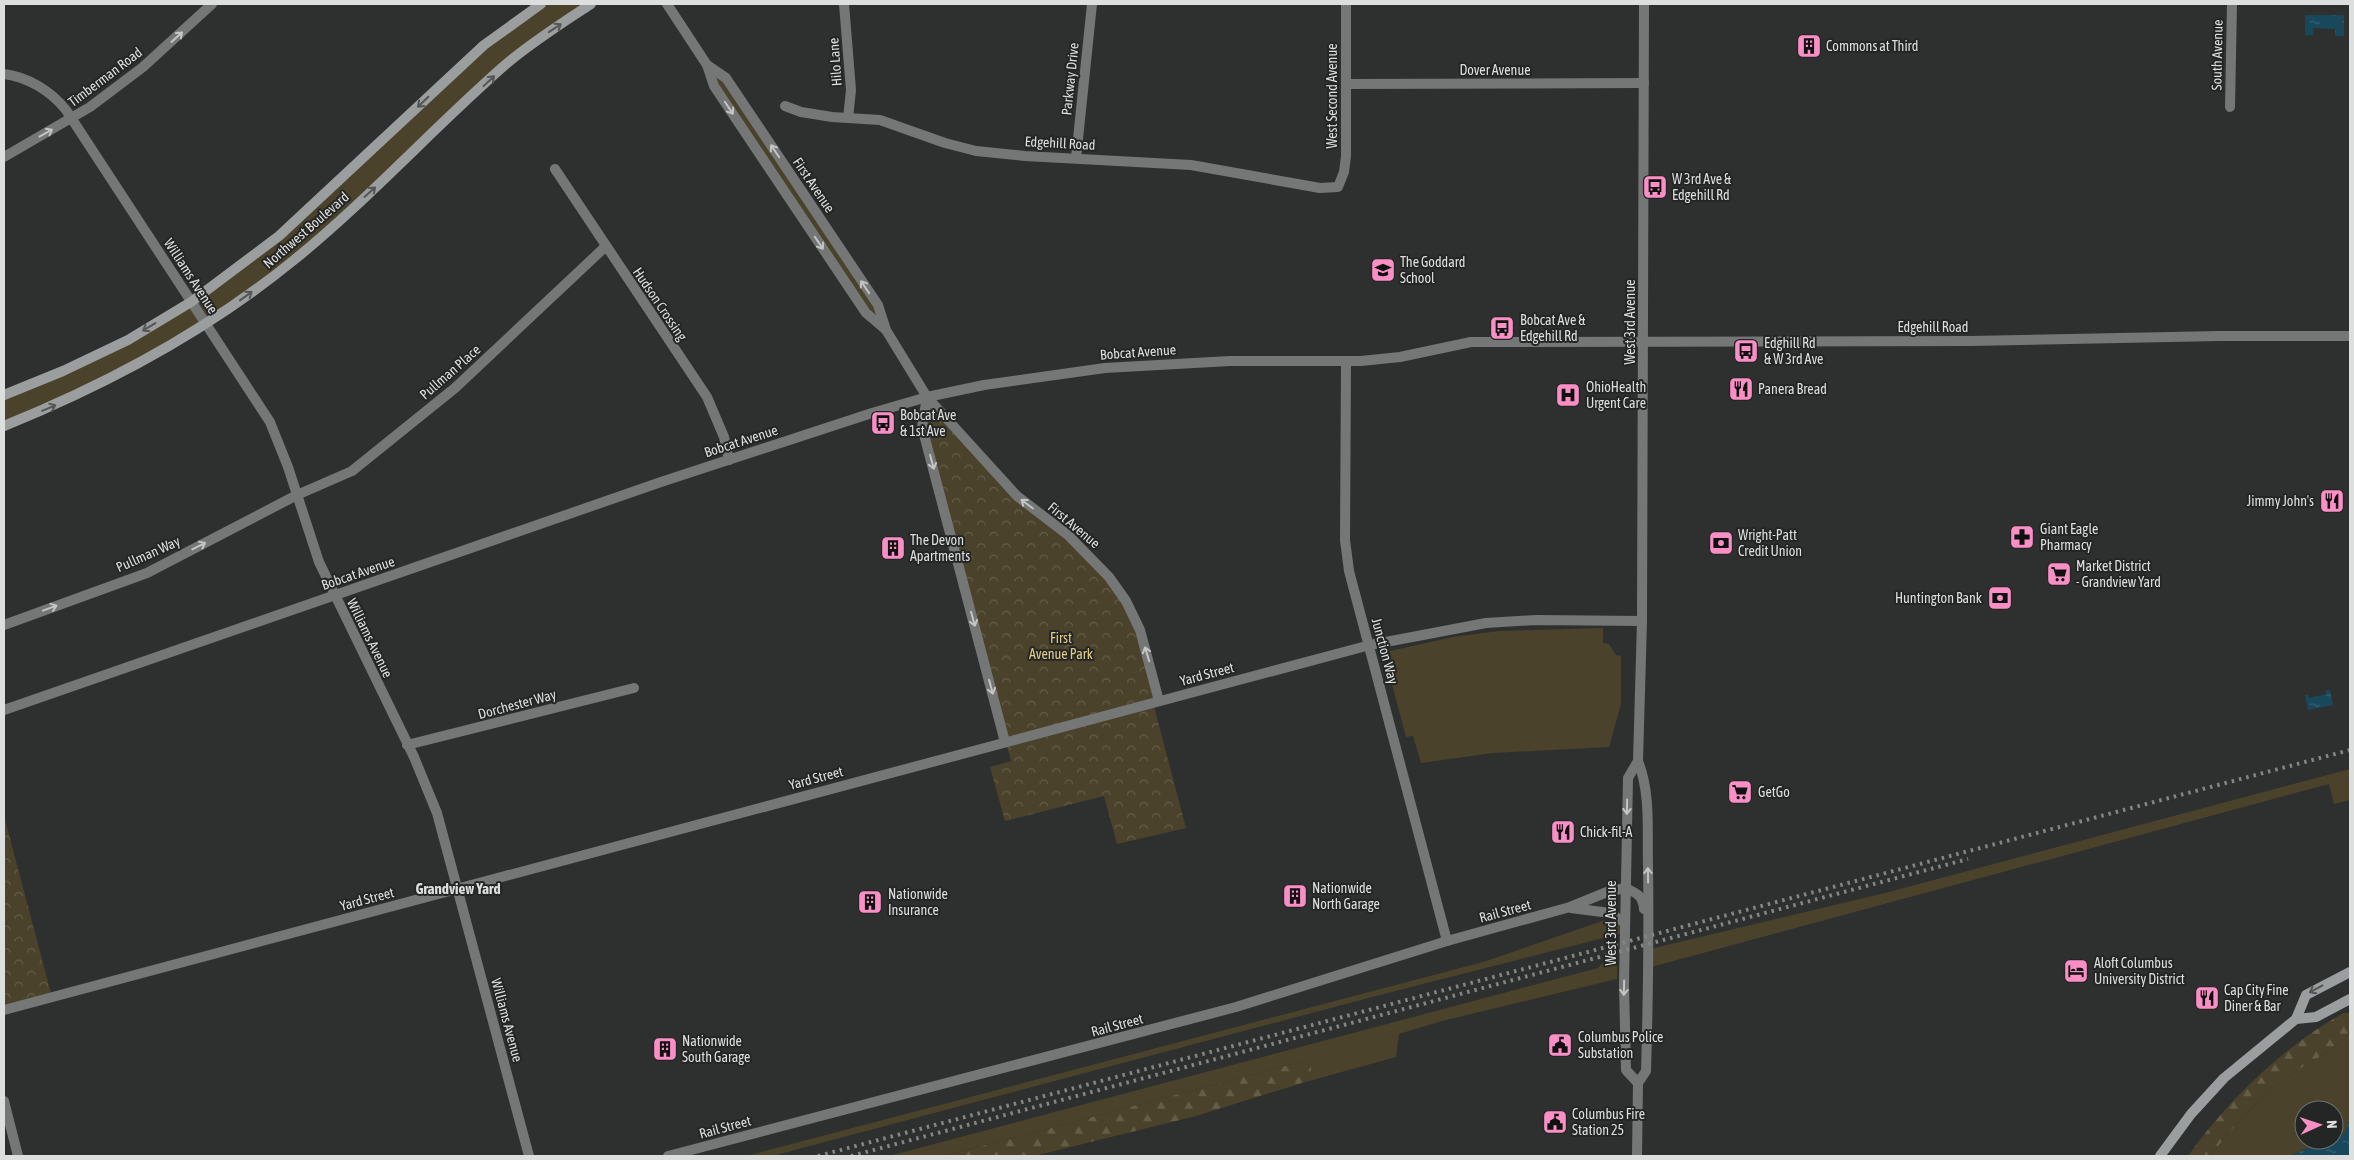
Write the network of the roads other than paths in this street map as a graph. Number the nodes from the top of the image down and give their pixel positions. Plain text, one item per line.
1 (212, 4) edge
2 (541, 4) edge
3 (591, 4) edge
4 (667, 4) edge
5 (844, 4) edge
6 (1092, 4) edge
7 (1346, 4) edge
8 (1644, 4) edge
9 (2232, 4) edge
10 (707, 65) junction
11 (4, 74) edge
12 (1644, 83) junction
13 (1346, 84) junction
14 (784, 106) dead end
15 (2230, 107) dead end
16 (848, 118) junction
17 (72, 119) junction
18 (4, 157) edge
19 (1076, 158) junction
20 (555, 169) dead end
21 (1338, 187) joint
22 (606, 247) junction
23 (191, 302) junction
24 (206, 325) junction
25 (886, 330) junction
26 (2350, 336) edge
27 (1516, 341) joint
28 (1644, 343) junction
29 (1346, 362) junction
30 (4, 395) edge
31 (926, 398) junction
32 (4, 426) edge
33 (729, 460) junction
34 (297, 495) junction
35 (334, 596) junction
36 (1642, 621) junction
37 (4, 625) edge
38 (1370, 645) junction
39 (634, 688) dead end
40 (1160, 701) junction
41 (4, 710) edge
42 (1005, 742) junction
43 (407, 745) junction
44 (1638, 761) junction
45 (458, 888) junction
46 (1625, 888) junction
47 (1570, 907) junction
48 (1625, 923) junction
49 (1447, 941) junction
50 (2350, 972) edge
51 (2350, 999) edge
52 (4, 1010) edge
53 (1648, 1019) junction
54 (2296, 1019) junction
55 (1638, 1083) junction
56 (4, 1101) edge
57 (18, 1156) edge
58 (528, 1156) edge
59 (668, 1156) edge
60 (1637, 1156) edge
61 (2160, 1156) edge

17 -> 1 street, Timberman Road
2 -> 23 main road, Northwest Boulevard
24 -> 3 main road, Northwest Boulevard
4 - 10 street, First Avenue
5 - 16 street, Hilo Lane
6 - 19 street, Parkway Drive
7 - 13 street, West Second Avenue
8 - 12 street, West 3rd Avenue
9 - 15 street, South Avenue
10 -> 25 street, First Avenue
25 -> 10 street, First Avenue
11 - 17 street, Williams Avenue
12 - 13 street, Dover Avenue
12 - 28 street, West 3rd Avenue
13 - 21 street, West Second Avenue
14 - 16 street, Edgehill Road
16 - 19 street, Edgehill Road
18 -> 17 street, Timberman Road
17 - 23 street, Williams Avenue
19 - 21 street, Edgehill Road
20 - 22 street, Hudson Crossing
22 - 33 street, Hudson Crossing
22 - 34 street, Pullman Place
23 - 24 street, Williams Avenue
23 -> 30 main road, Northwest Boulevard
32 -> 24 main road, Northwest Boulevard
24 - 34 street, Williams Avenue
25 - 31 street, First Avenue
26 - 28 street, Edgehill Road
27 - 28 street, Edgehill Road
27 - 29 street, Bobcat Avenue
28 - 36 street, West 3rd Avenue
29 - 31 street, Bobcat Avenue
29 - 38 street, Junction Way
31 - 33 street, Bobcat Avenue
40 -> 31 street, First Avenue
31 -> 42 street
33 - 35 street, Bobcat Avenue
34 - 35 street, Williams Avenue
37 -> 34 street, Pullman Way
35 - 41 street, Bobcat Avenue
35 - 43 street, Williams Avenue
36 - 38 street, Yard Street
36 - 44 street, West 3rd Avenue
38 - 40 street, Yard Street
38 - 49 street, Junction Way
39 - 43 street, Dorchester Way
40 - 42 street, Yard Street
42 - 45 street, Yard Street
43 - 45 street, Williams Avenue
44 -> 46 street, West 3rd Avenue
53 -> 44 street, West 3rd Avenue
45 - 52 street, Yard Street
45 - 58 street, Williams Avenue
46 - 47 street, Rail Street
46 - 48 street, West 3rd Avenue
46 - 53 street
47 - 48 street, Rail Street
47 - 49 street, Rail Street
48 -> 55 street, West 3rd Avenue
49 - 59 street, Rail Street
50 -> 54 main road
51 - 54 main road
53 - 55 street, West 3rd Avenue
54 - 61 main road
55 - 60 street, West 3rd Avenue
56 - 57 street

